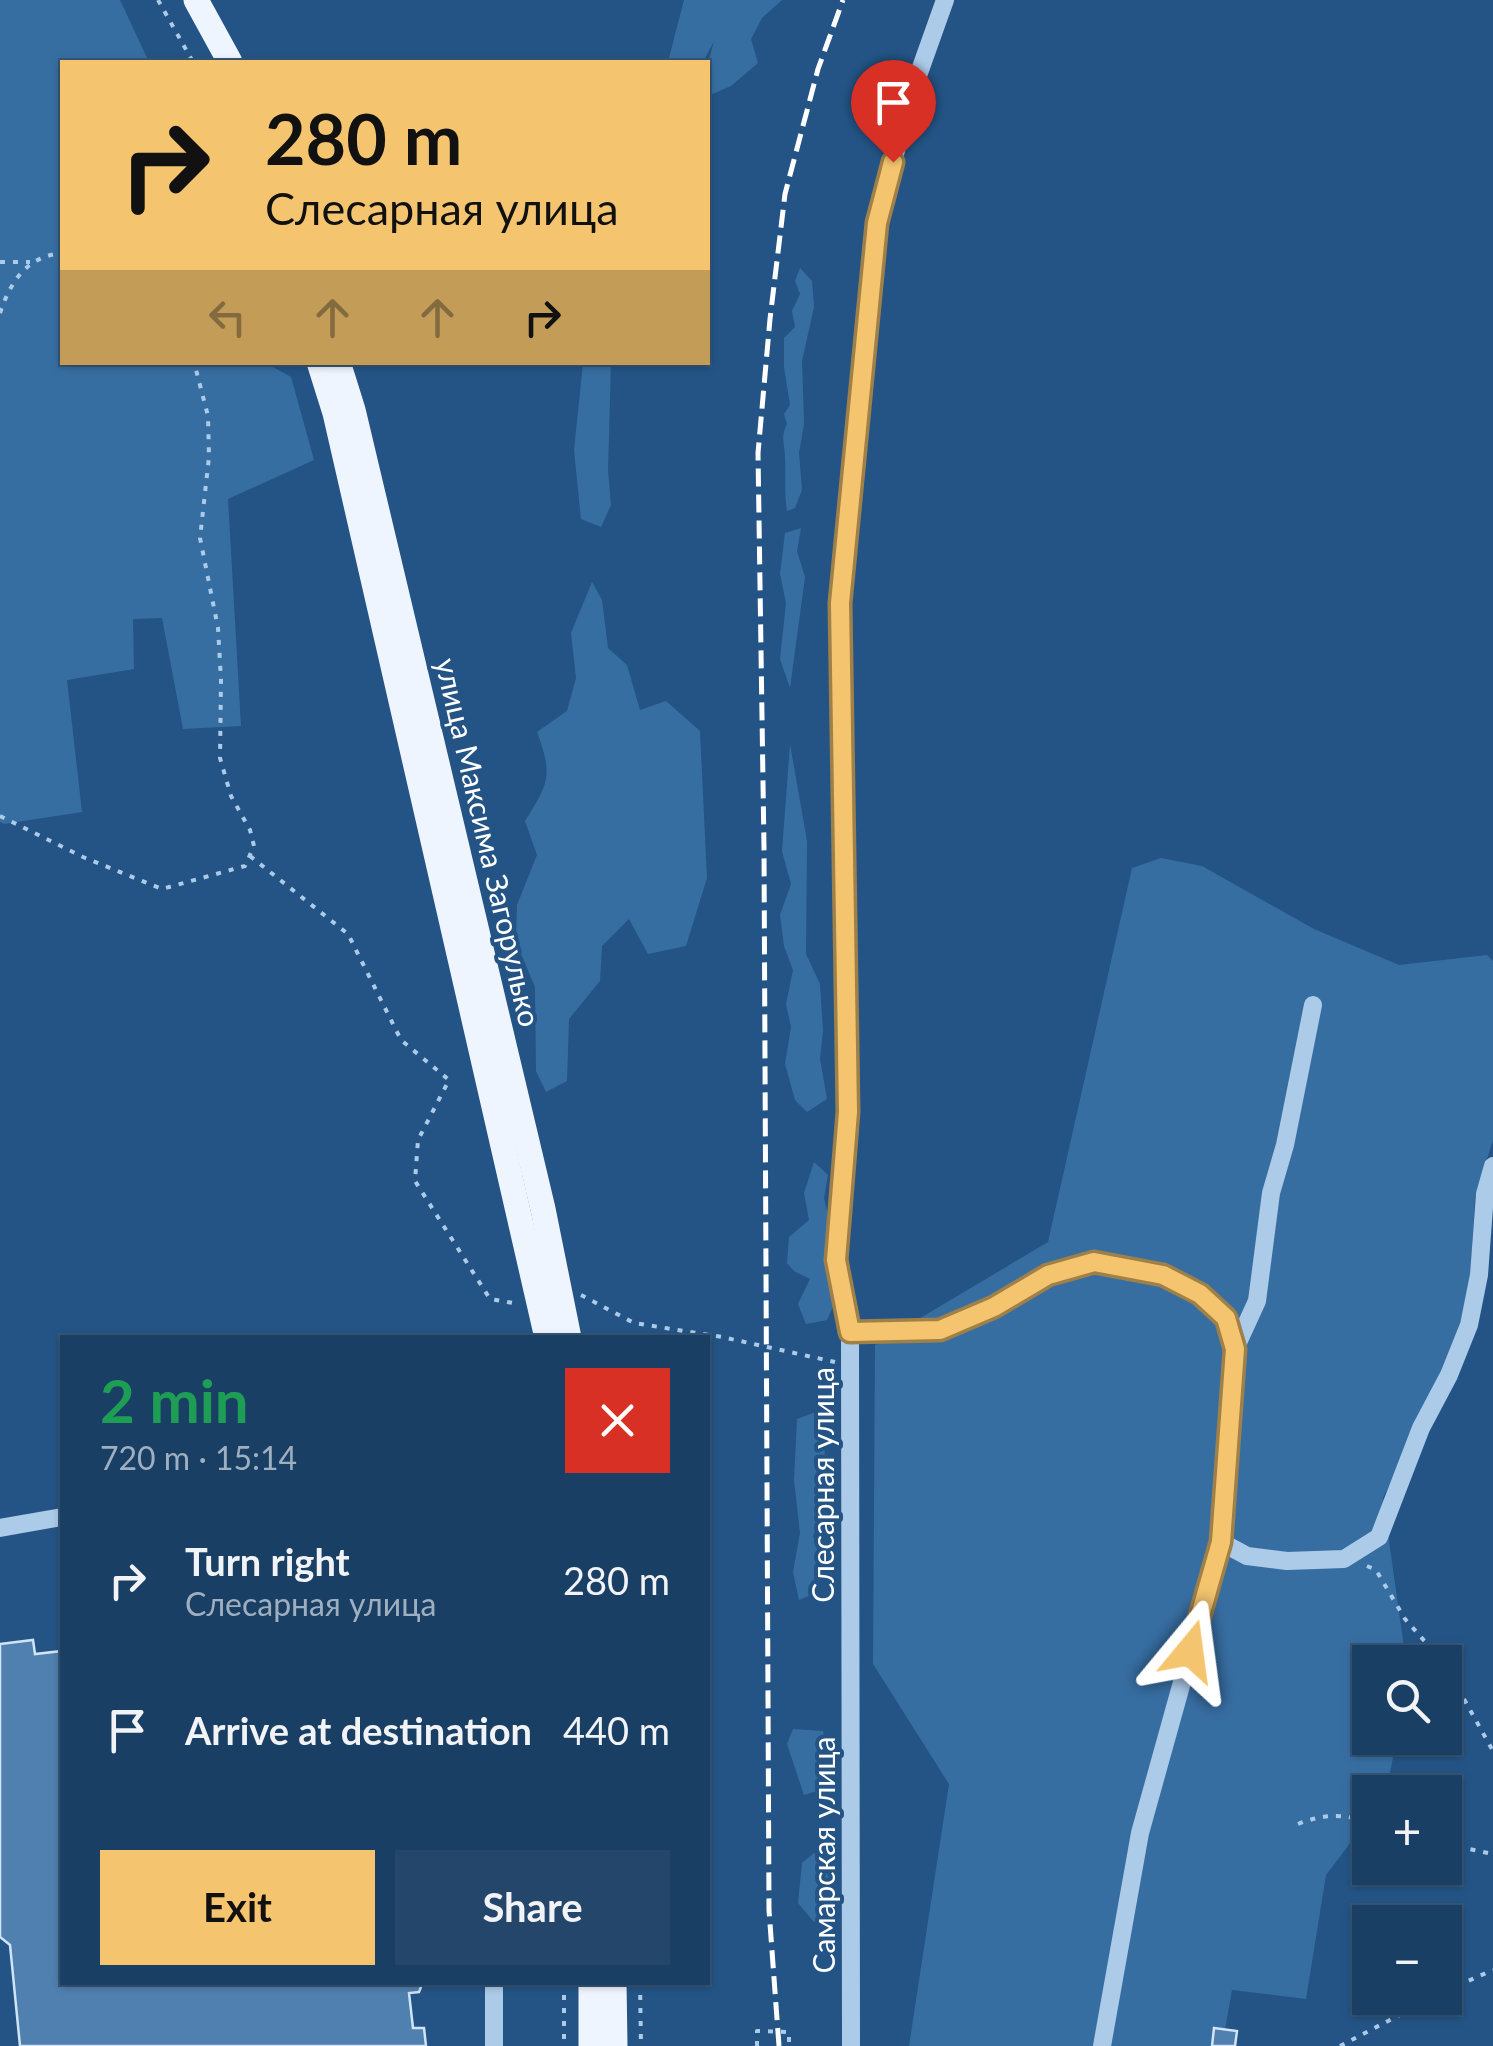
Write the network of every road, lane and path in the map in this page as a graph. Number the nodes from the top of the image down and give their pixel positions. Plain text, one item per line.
1 (158, 0) edge
2 (179, 0) edge
3 (196, 0) edge
4 (945, 0) edge
5 (192, 60) edge
6 (210, 60) edge
7 (229, 60) edge
8 (60, 253) edge
9 (0, 262) edge
10 (30, 262) junction
11 (0, 313) edge
12 (194, 365) edge
13 (320, 365) edge
14 (339, 365) edge
15 (0, 816) edge
16 (250, 856) junction
17 (1313, 1005) dead end
18 (1493, 1166) edge
19 (580, 1294) dead end
20 (523, 1304) dead end
21 (850, 1332) junction
22 (546, 1335) edge
23 (569, 1335) edge
24 (709, 1335) edge
25 (710, 1335) edge
26 (1235, 1349) junction
27 (850, 1366) junction
28 (60, 1517) edge
29 (0, 1528) edge
30 (1221, 1542) junction
31 (1344, 1558) junction
32 (1428, 1645) edge
33 (849, 1664) joint
34 (1462, 1696) edge
35 (1493, 1751) edge
36 (1352, 1817) edge
37 (1298, 1824) dead end
38 (1462, 1848) edge
39 (1493, 1854) edge
40 (1493, 1970) edge
41 (1462, 1984) edge
42 (494, 1985) edge
43 (564, 1985) edge
44 (590, 1985) edge
45 (614, 1985) edge
46 (640, 1985) edge
47 (1399, 2015) edge
48 (494, 2046) edge
49 (564, 2046) edge
50 (591, 2046) edge
51 (615, 2046) edge
52 (642, 2046) edge
53 (757, 2046) edge
54 (789, 2046) edge
55 (851, 2046) edge
56 (1102, 2046) edge
57 (1340, 2046) edge

1 - 5 path
2 - 6 main road
3 - 7 main road
4 - 21 street, Слесарная улица
8 - 10 path
9 - 10 path
10 - 11 path
12 - 16 path
13 - 22 main road, улица Максима Загорулько
14 - 23 main road, улица Максима Загорулько
15 - 16 path
16 - 20 path
17 - 26 street
18 - 31 street
19 - 24 path
21 - 26 street
21 - 27 street, Слесарная улица
25 - 27 path
26 - 30 street
27 - 33 street, Слесарная улица
28 - 29 street
30 - 31 street
30 - 56 street
31 - 32 path
33 - 55 street, Самарская улица
34 - 35 path
36 - 37 path
38 - 39 path
40 - 41 path
42 - 48 street
43 - 49 path
44 - 50 main road
45 - 51 main road
46 - 52 path
47 - 57 path
53 - 54 path

